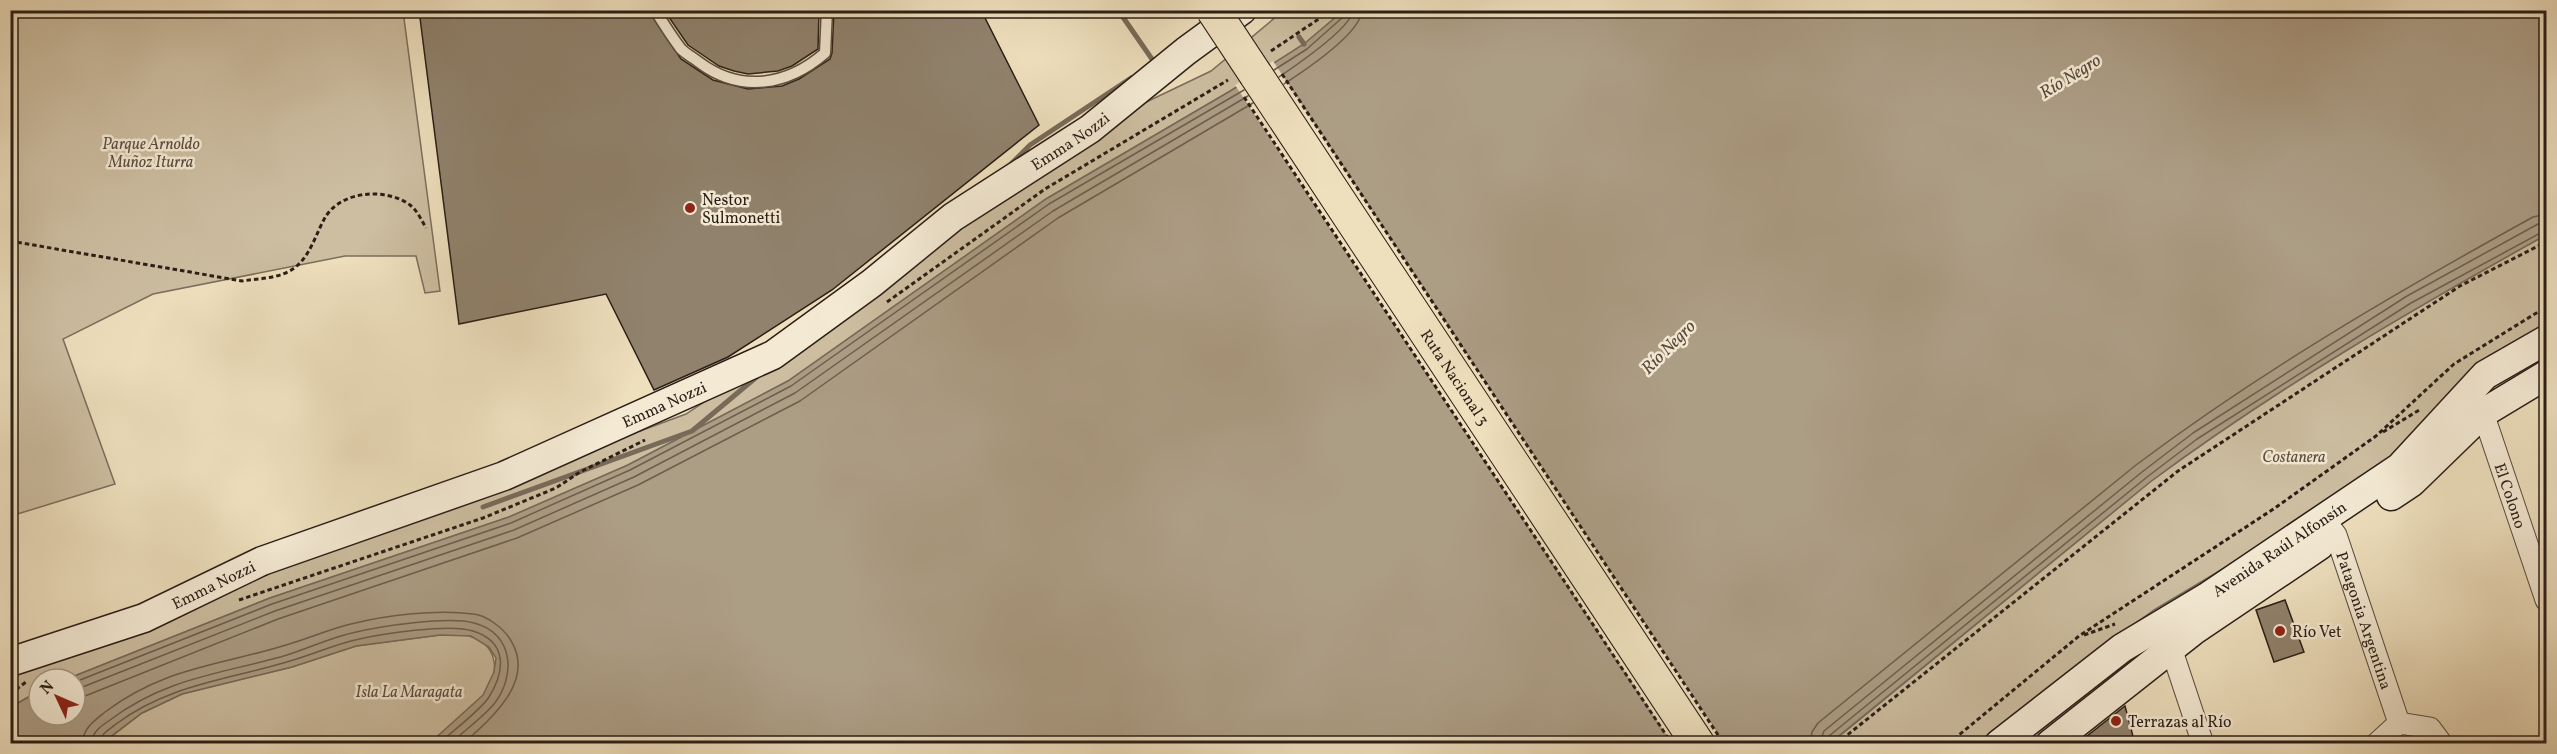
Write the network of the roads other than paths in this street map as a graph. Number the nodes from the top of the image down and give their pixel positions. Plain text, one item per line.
1 (656, 10) edge
2 (827, 10) edge
3 (1213, 10) edge
4 (1242, 10) edge
5 (2547, 340) edge
6 (2547, 375) edge
7 (2473, 405) junction
8 (2330, 527) junction
9 (2547, 600) edge
10 (2162, 638) junction
11 (10, 662) edge
12 (2399, 723) junction
13 (1698, 744) edge
14 (1999, 744) edge
15 (2050, 744) edge
16 (2203, 744) edge
17 (2376, 744) edge
18 (2442, 744) edge

1 - 2 lane
3 - 13 highway, Ruta Nacional 3, bridge
4 - 11 street, Emma Nozzi
5 - 7 street, Avenida Raúl Alfonsín
6 - 7 street, Avenida Raúl Alfonsín
7 - 8 street, Avenida Raúl Alfonsín
7 - 9 street, El Colono
8 - 10 street, Avenida Raúl Alfonsín
8 - 12 street, Patagonia Argentina
10 - 14 street, Avenida Raúl Alfonsín
10 - 15 street, Avenida Raúl Alfonsín
10 - 16 street
12 - 17 street
12 - 18 street

